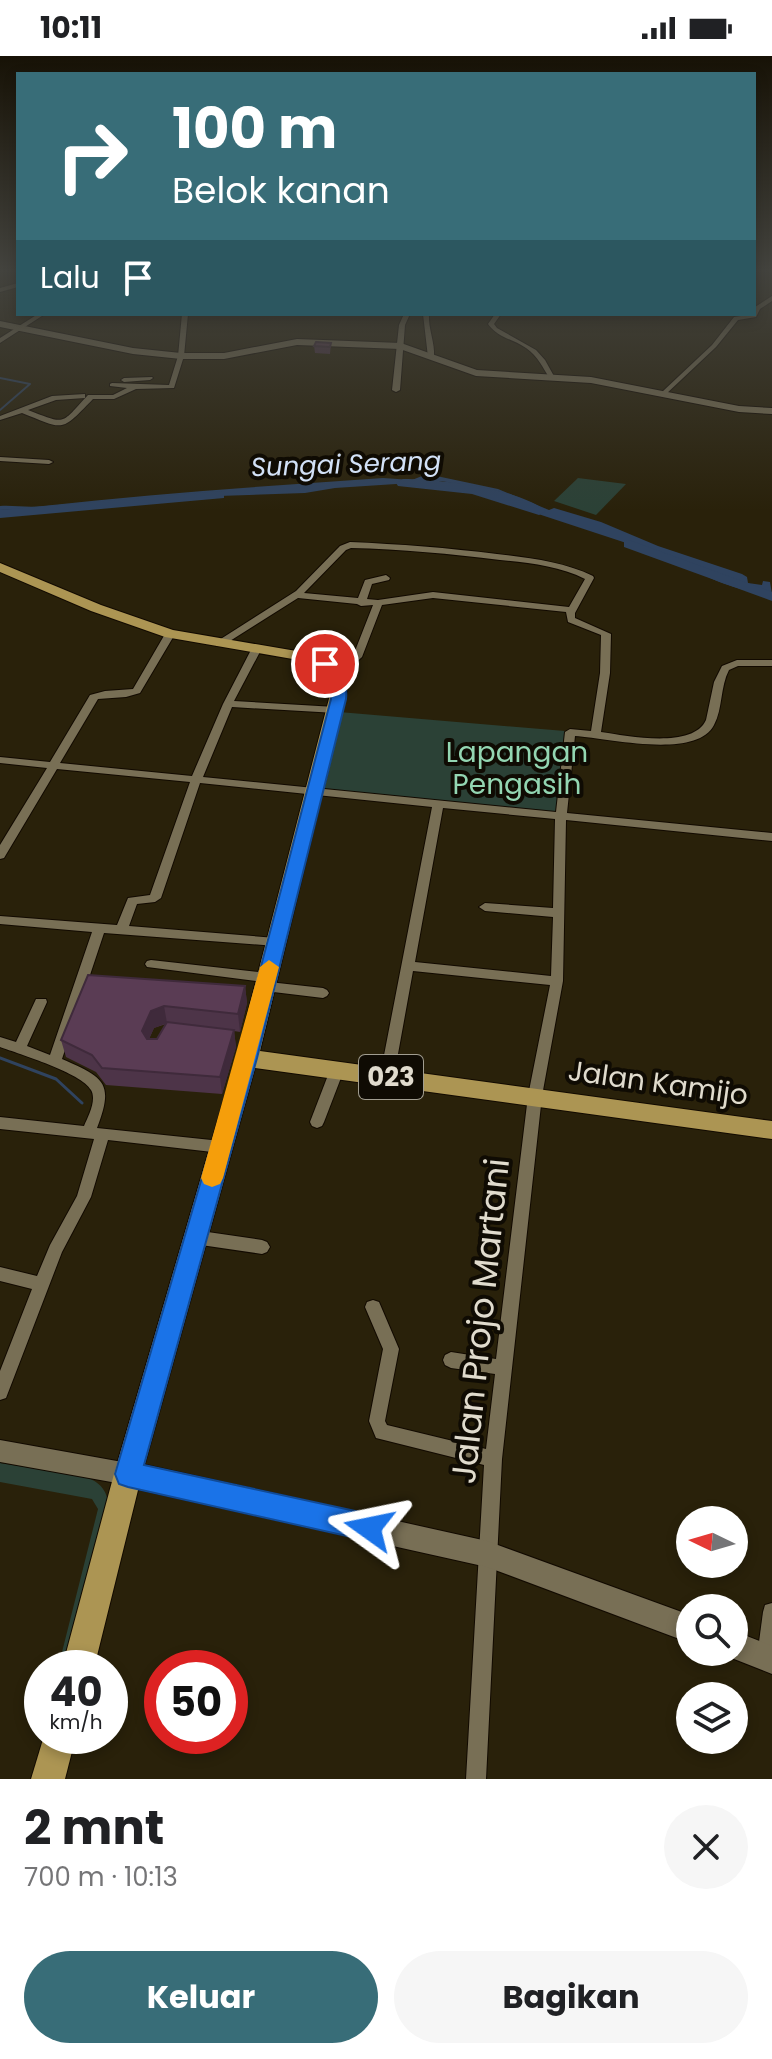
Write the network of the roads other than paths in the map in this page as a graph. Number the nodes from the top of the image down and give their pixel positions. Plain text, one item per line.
1 (130, 350) edge
2 (182, 350) edge
3 (257, 350) edge
4 (400, 350) edge
5 (413, 350) edge
6 (431, 350) edge
7 (533, 350) edge
8 (709, 350) edge
9 (181, 356) junction
10 (431, 357) junction
11 (150, 378) dead end
12 (552, 378) junction
13 (135, 387) junction
14 (396, 390) dead end
15 (663, 394) junction
16 (82, 396) dead end
17 (24, 411) junction
18 (772, 411) edge
19 (0, 418) edge
20 (0, 459) edge
21 (49, 462) dead end
22 (0, 567) edge
23 (386, 578) dead end
24 (297, 595) junction
25 (361, 603) junction
26 (378, 603) junction
27 (572, 610) junction
28 (170, 634) junction
29 (219, 644) junction
30 (257, 648) junction
31 (772, 663) edge
32 (336, 676) junction
33 (228, 704) junction
34 (336, 710) junction
35 (596, 734) junction
36 (0, 760) edge
37 (54, 765) junction
38 (196, 780) junction
39 (315, 791) junction
40 (438, 804) junction
41 (561, 816) junction
42 (772, 837) edge
43 (0, 855) edge
44 (485, 907) dead end
45 (560, 913) junction
46 (3, 921) edge
47 (99, 929) junction
48 (121, 931) junction
49 (0, 934) edge
50 (276, 942) junction
51 (151, 964) dead end
52 (407, 966) junction
53 (557, 981) junction
54 (266, 982) junction
55 (323, 993) dead end
56 (41, 1002) dead end
57 (0, 1042) edge
58 (245, 1046) junction
59 (19, 1049) junction
60 (54, 1062) junction
61 (337, 1070) junction
62 (387, 1076) junction
63 (535, 1096) junction
64 (317, 1122) dead end
65 (0, 1123) edge
66 (772, 1130) edge
67 (96, 1133) junction
68 (221, 1147) junction
69 (194, 1237) junction
70 (262, 1247) dead end
71 (0, 1274) edge
72 (41, 1284) junction
73 (373, 1307) dead end
74 (451, 1360) dead end
75 (504, 1368) junction
76 (0, 1392) edge
77 (0, 1451) edge
78 (493, 1459) junction
79 (128, 1474) junction
80 (487, 1554) junction
81 (772, 1612) edge
82 (676, 1624) edge
83 (83, 1650) edge
84 (748, 1650) edge
85 (769, 1658) edge
86 (55, 1754) edge
87 (48, 1779) edge
88 (476, 1779) edge

1 - 9 street
2 - 9 street
3 - 9 street
4 - 14 street
5 - 10 street
6 - 10 street
7 - 12 street
8 - 15 street
9 - 13 street
10 - 12 street
11 - 13 street
12 - 15 street
13 - 17 street
15 - 18 street
16 - 17 street
17 - 19 street
20 - 21 street
22 - 28 main road
23 - 25 street
24 - 25 street
24 - 27 street
24 - 29 street
25 - 26 street
26 - 27 street
26 - 32 street
27 - 35 street
28 - 29 main road
28 - 37 street
29 - 30 main road
30 - 32 main road
30 - 33 street
31 - 35 street
32 - 34 main road
33 - 34 street
33 - 38 street
34 - 39 main road
35 - 41 street, Jalan Projo Martani
36 - 37 street
37 - 38 street
37 - 43 street
38 - 39 street
38 - 48 street
39 - 40 street
39 - 50 main road
40 - 41 street
40 - 52 street
41 - 42 street
41 - 45 street, Jalan Projo Martani
44 - 45 street
45 - 53 street, Jalan Projo Martani
46 - 47 street
46 - 49 street
47 - 48 street
47 - 60 street
48 - 50 street
50 - 54 main road
51 - 54 street
52 - 53 street
52 - 62 street
53 - 63 street, Jalan Projo Martani
54 - 55 street
54 - 58 main road
56 - 59 street
57 - 59 street
58 - 61 main road, 023
58 - 68 main road
59 - 60 street
60 - 67 street
61 - 62 main road, 023
61 - 64 street
62 - 63 main road, 023
63 - 66 main road, Jalan Kamijo / 023
63 - 75 street, Jalan Projo Martani
65 - 67 street
67 - 68 street
67 - 72 street
68 - 69 main road
69 - 70 street
69 - 79 main road
71 - 72 street
72 - 76 street
73 - 78 street
74 - 75 street
75 - 78 street, Jalan Projo Martani
77 - 79 street
78 - 80 street, Jalan Projo Martani
79 - 80 main road
79 - 83 main road
80 - 82 main road
80 - 88 street, Jalan Projo Martani
81 - 85 street
84 - 85 main road
86 - 87 main road

